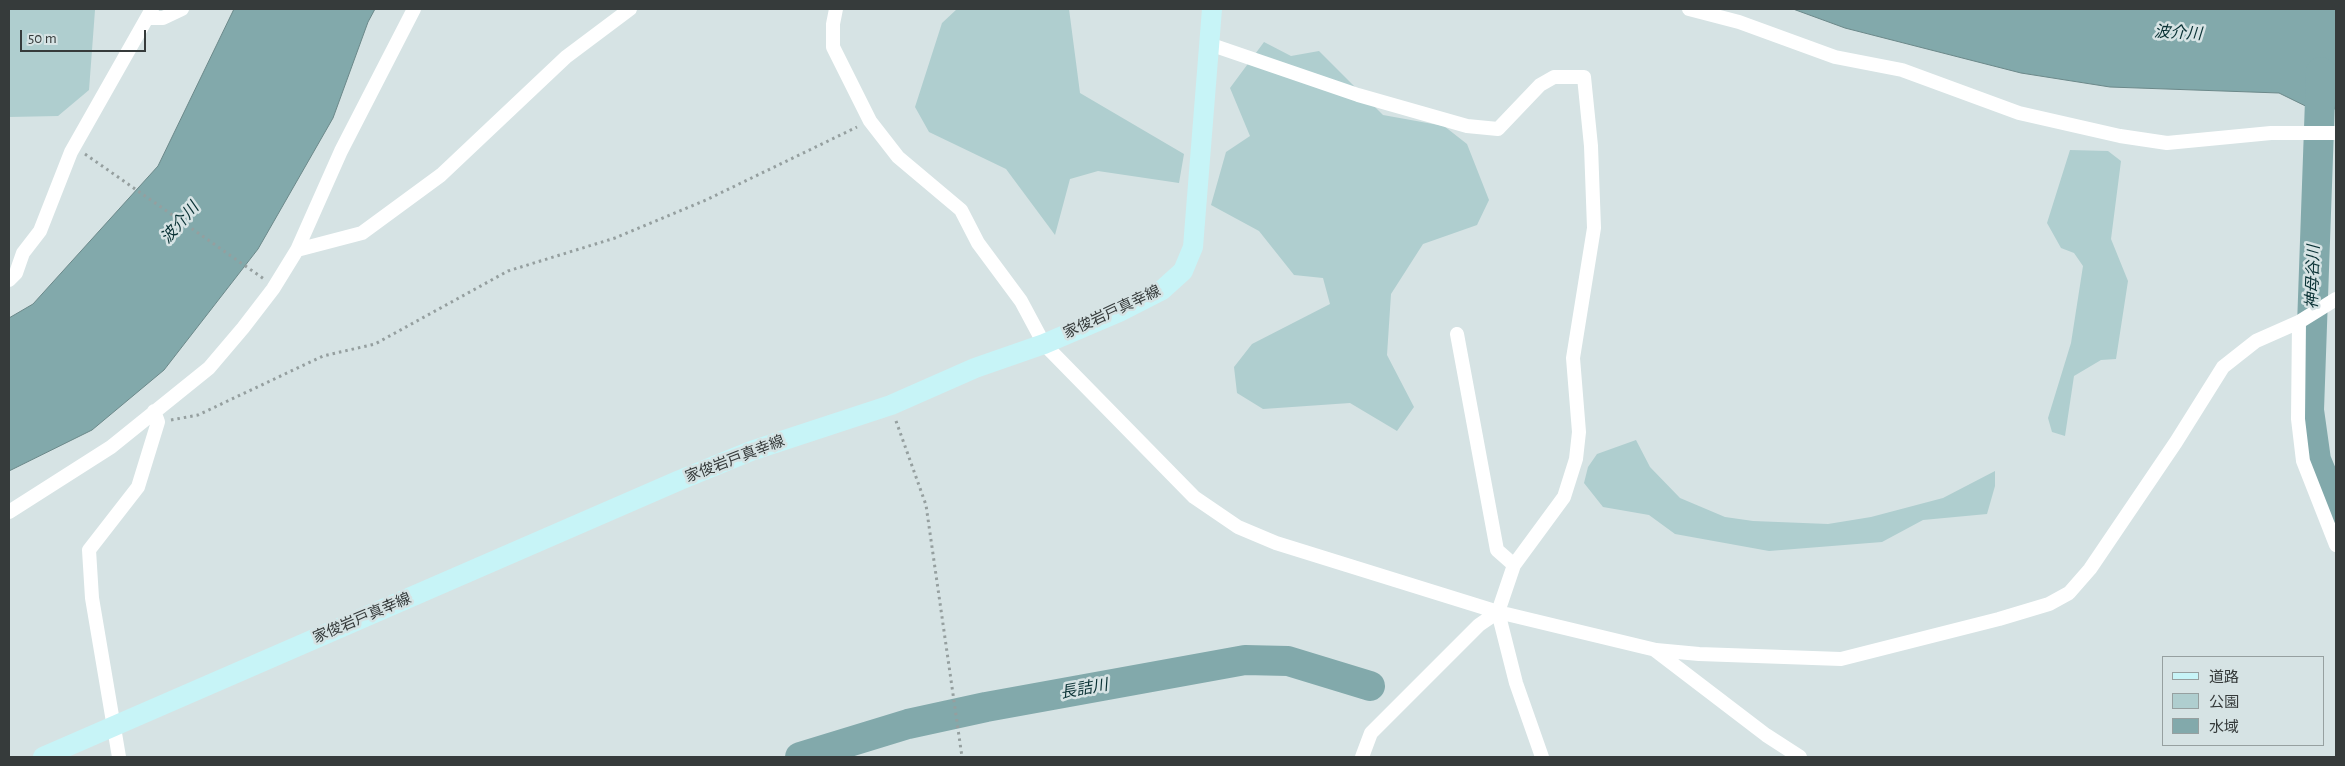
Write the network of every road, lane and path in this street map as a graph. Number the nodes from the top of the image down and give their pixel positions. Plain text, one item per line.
1 (182, 9) edge
2 (414, 9) edge
3 (630, 9) edge
4 (836, 9) edge
5 (1212, 9) edge
6 (1689, 9) edge
7 (150, 13) edge
8 (1209, 44) junction
9 (870, 121) junction
10 (2334, 133) edge
11 (74, 146) junction
12 (298, 250) junction
13 (23, 254) junction
14 (9, 259) edge
15 (9, 280) edge
16 (274, 286) junction
17 (2335, 300) edge
18 (2299, 322) junction
19 (1457, 334) dead end
20 (1044, 344) junction
21 (890, 405) junction
22 (156, 416) junction
23 (9, 512) edge
24 (2336, 545) edge
25 (1514, 565) junction
26 (1498, 612) junction
27 (1656, 650) junction
28 (114, 726) junction
29 (43, 757) edge
30 (119, 757) edge
31 (962, 757) edge
32 (1362, 757) edge
33 (1542, 757) edge
34 (1800, 757) edge

1 - 7 street
2 - 12 street
3 - 12 street
4 - 9 street
5 - 8 main road, 家俊岩戸真幸線
6 - 10 street
7 - 11 street
8 - 20 main road, 家俊岩戸真幸線
8 - 25 street
9 - 20 street
9 - 22 path
11 - 13 street
11 - 16 path
12 - 16 street
13 - 14 street
13 - 15 street
16 - 22 street
17 - 18 street
18 - 24 street
18 - 27 street
19 - 25 street
20 - 21 main road, 家俊岩戸真幸線
20 - 26 street
21 - 28 main road, 家俊岩戸真幸線
21 - 31 path
22 - 23 street
22 - 28 street
25 - 26 street
26 - 27 street
26 - 32 street
26 - 33 street
27 - 34 street
28 - 29 main road, 家俊岩戸真幸線
28 - 30 street

